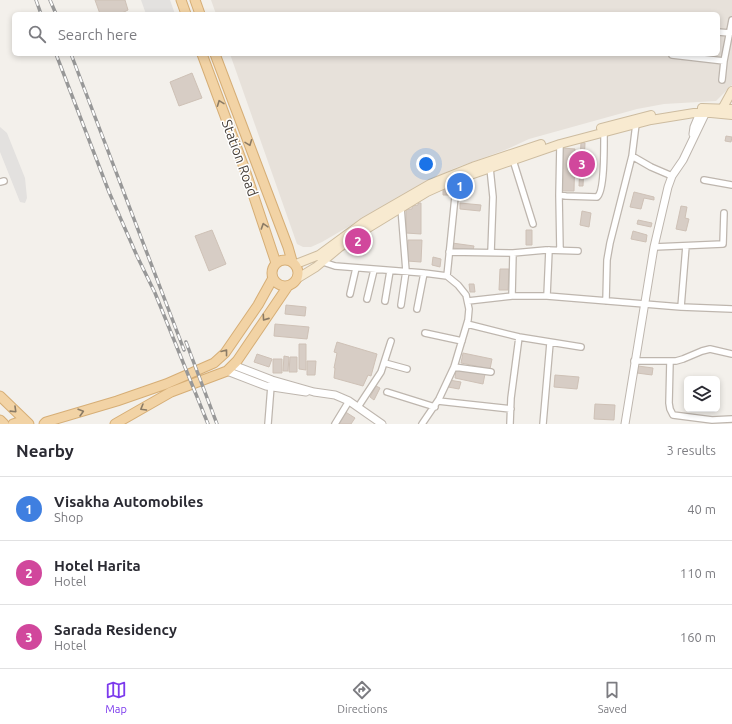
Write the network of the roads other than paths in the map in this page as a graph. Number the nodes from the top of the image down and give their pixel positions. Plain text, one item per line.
1 (181, 0) edge
2 (195, 0) edge
3 (185, 12) edge
4 (199, 12) edge
5 (732, 20) edge
6 (720, 32) edge
7 (730, 33) junction
8 (203, 56) edge
9 (216, 56) edge
10 (681, 56) edge
11 (724, 61) junction
12 (722, 80) dead end
13 (732, 91) edge
14 (704, 110) junction
15 (728, 111) edge
16 (636, 124) junction
17 (604, 130) junction
18 (560, 144) junction
19 (632, 156) junction
20 (513, 160) junction
21 (490, 168) junction
22 (456, 176) junction
23 (672, 176) junction
24 (704, 180) dead end
25 (732, 185) edge
26 (559, 195) junction
27 (401, 208) junction
28 (724, 213) dead end
29 (533, 224) dead end
30 (686, 246) junction
31 (654, 247) junction
32 (549, 250) junction
33 (560, 250) junction
34 (578, 251) dead end
35 (448, 252) junction
36 (491, 252) junction
37 (513, 253) junction
38 (323, 262) junction
39 (276, 263) junction
40 (294, 263) junction
41 (356, 268) junction
42 (374, 270) junction
43 (390, 271) junction
44 (406, 271) junction
45 (424, 273) junction
46 (446, 276) junction
47 (273, 278) junction
48 (298, 278) junction
49 (288, 286) junction
50 (350, 294) dead end
51 (512, 296) junction
52 (547, 296) junction
53 (367, 299) dead end
54 (385, 301) dead end
55 (468, 301) junction
56 (606, 301) junction
57 (644, 303) junction
58 (401, 305) dead end
59 (681, 307) junction
60 (417, 309) dead end
61 (732, 309) edge
62 (467, 324) junction
63 (425, 333) dead end
64 (519, 337) junction
65 (391, 341) dead end
66 (462, 341) junction
67 (550, 343) junction
68 (582, 347) dead end
69 (732, 354) edge
70 (634, 361) junction
71 (670, 361) junction
72 (385, 363) junction
73 (454, 367) junction
74 (407, 369) dead end
75 (226, 370) junction
76 (491, 372) dead end
77 (271, 386) junction
78 (314, 392) junction
79 (387, 392) dead end
80 (0, 396) edge
81 (349, 401) junction
82 (436, 404) junction
83 (358, 407) junction
84 (511, 409) junction
85 (687, 418) junction
86 (732, 419) edge
87 (0, 420) edge
88 (4, 424) edge
89 (13, 424) edge
90 (29, 424) edge
91 (44, 424) edge
92 (115, 424) edge
93 (268, 424) edge
94 (335, 424) edge
95 (382, 424) edge
96 (422, 424) edge
97 (510, 424) edge
98 (543, 424) edge
99 (624, 424) edge
100 (686, 424) edge

1 - 3 main road
2 - 4 main road
5 - 7 street
6 - 7 street
7 - 11 street
39 -> 8 main road, Station Road
9 -> 40 main road, Station Road
10 - 11 street
11 - 12 street
13 - 15 main road
14 - 15 main road
14 - 16 main road
14 - 17 main road
14 - 23 street
16 - 17 main road
16 - 19 street
17 - 18 main road
17 - 22 main road
17 - 26 street
18 - 20 main road
18 - 26 street
19 - 23 street
19 - 56 street
20 - 21 main road
20 - 29 street
21 - 22 main road
21 - 36 street
22 - 27 main road
22 - 35 street
22 - 40 main road
23 - 31 street
24 - 25 street
26 - 33 street
27 - 38 main road
27 - 44 street
28 - 30 street
30 - 31 street
30 - 59 street
31 - 57 street
32 - 33 street
32 - 37 street
32 - 52 street
33 - 34 street
35 - 36 street
35 - 46 street
36 - 37 street
37 - 51 street
38 - 41 street
38 - 48 main road
39 - 40 main road
39 - 47 main road
40 - 48 main road
41 - 42 street
41 - 50 street
42 - 43 street
42 - 53 street
43 - 44 street
43 - 54 street
44 - 45 street
44 - 58 street
45 - 46 street
45 - 60 street
46 - 55 street
47 - 49 main road
91 -> 47 main road
48 - 49 main road
49 -> 75 main road
51 - 52 street
51 - 55 street
52 - 56 street
55 - 62 street
56 - 57 street
57 - 59 street
57 - 70 street
59 - 61 street
62 - 64 street
62 - 66 street
63 - 66 street
64 - 67 street
64 - 84 street
65 - 72 street
66 - 73 street
67 - 68 street
67 - 98 street
69 - 71 street
70 - 71 street
70 - 99 street
71 - 85 street
72 - 74 street
72 - 83 street
73 - 76 street
73 - 82 street
75 - 77 street
75 - 78 street
75 -> 92 main road
77 - 78 street
77 - 93 street
78 - 81 street
79 - 82 street
80 -> 90 main road
81 - 83 street
81 - 94 street
82 - 84 street
82 - 96 street
83 - 95 street
84 - 97 street
85 - 86 street
85 - 100 street
87 - 88 main road
89 - 90 main road

